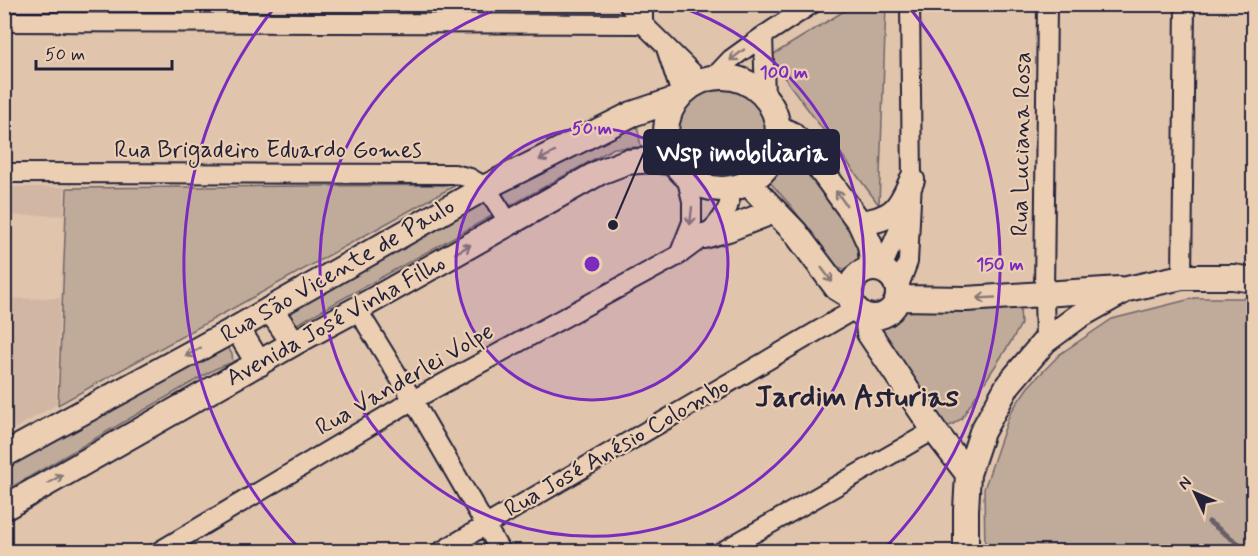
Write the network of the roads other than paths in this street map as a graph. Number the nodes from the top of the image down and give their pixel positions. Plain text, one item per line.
1 (628, 4) edge
2 (643, 4) edge
3 (812, 4) edge
4 (910, 4) edge
5 (1047, 4) edge
6 (1185, 4) edge
7 (783, 13) edge
8 (4, 22) edge
9 (643, 24) junction
10 (763, 36) junction
11 (693, 88) junction
12 (765, 96) junction
13 (778, 128) junction
14 (680, 170) junction
15 (4, 172) edge
16 (740, 185) junction
17 (486, 187) junction
18 (911, 192) junction
19 (774, 211) junction
20 (510, 223) junction
21 (860, 224) junction
22 (704, 237) junction
23 (679, 255) junction
24 (877, 269) junction
25 (1182, 277) junction
26 (1254, 280) edge
27 (1127, 289) junction
28 (898, 293) junction
29 (1034, 295) junction
30 (858, 307) junction
31 (270, 309) junction
32 (357, 309) junction
33 (237, 328) junction
34 (1045, 330) junction
35 (294, 343) junction
36 (259, 364) junction
37 (413, 400) junction
38 (934, 430) junction
39 (4, 455) edge
40 (968, 474) junction
41 (4, 508) edge
42 (486, 525) junction
43 (158, 552) edge
44 (440, 552) edge
45 (501, 552) edge
46 (721, 552) edge
47 (966, 552) edge

1 - 9 street
2 - 9 street
3 - 7 street, Rua São Vicente de Paulo
4 - 18 street
5 - 29 street, Rua Luciana Rosa
6 - 25 street
7 - 10 street, Rua São Vicente de Paulo
8 - 9 street
9 - 11 street
10 -> 11 street, Rua São Vicente de Paulo
10 - 12 street
11 - 12 street
11 - 14 street
11 -> 17 street, Rua São Vicente de Paulo
12 - 13 street
13 - 16 street
21 -> 13 street
14 - 16 street
14 - 20 street, Avenida José Vinha Filho
14 -> 23 street
15 - 17 street, Rua Brigadeiro Eduardo Gomes
16 - 19 street
16 - 22 street, Rua Vanderlei Volpe
17 - 20 street
17 - 31 street, Rua São Vicente de Paulo
18 - 21 street
18 - 24 street
18 - 28 street
19 - 22 street
19 -> 30 street
32 -> 20 street, Avenida José Vinha Filho
21 - 24 street
22 - 23 street, Rua Vanderlei Volpe
23 - 37 street, Rua Vanderlei Volpe
24 - 28 street
24 - 30 street
25 - 26 street
25 - 27 street
27 - 29 street
27 - 34 street
29 -> 28 street
28 - 30 street
29 - 34 street, Rua Luciana Rosa
30 - 38 street
30 - 42 street, Rua José Anésio Colombo
31 - 33 street, Rua São Vicente de Paulo
31 - 35 street
32 - 35 street, Avenida José Vinha Filho
32 - 37 street
33 - 36 street
33 -> 39 street, Rua São Vicente de Paulo
34 - 40 street
35 - 36 street, Avenida José Vinha Filho
41 -> 36 street, Avenida José Vinha Filho
37 - 42 street
37 - 43 street, Rua Vanderlei Volpe
38 - 40 street
38 - 46 street
40 - 47 street
42 - 44 street, Rua José Anésio Colombo
42 - 45 street

